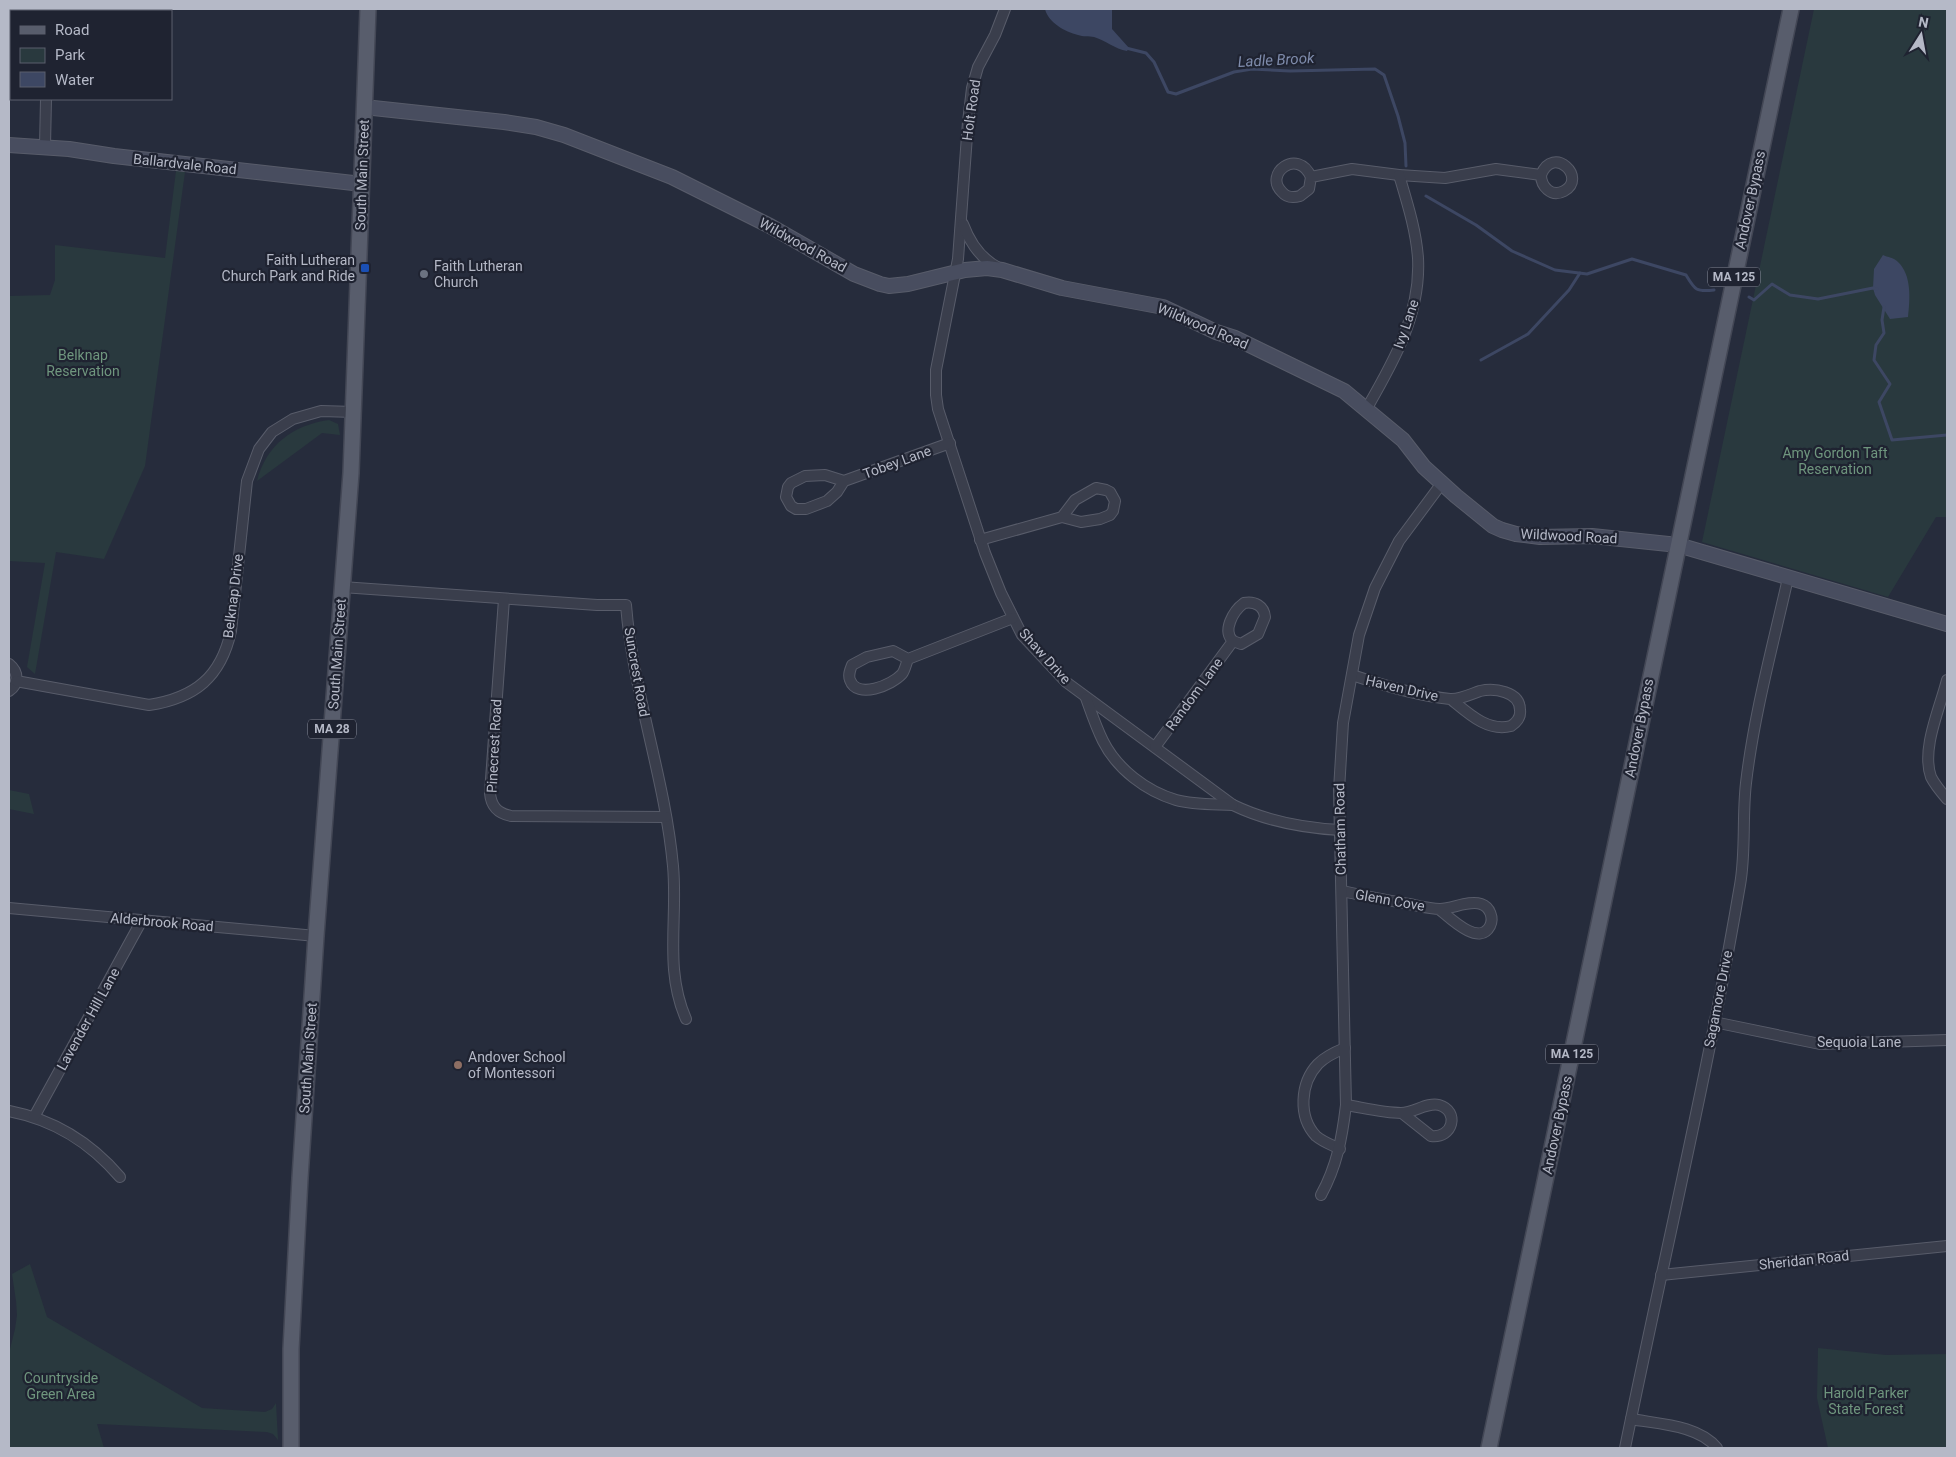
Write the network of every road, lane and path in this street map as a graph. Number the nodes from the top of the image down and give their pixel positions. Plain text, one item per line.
1 (368, 9) edge
2 (1004, 9) edge
3 (1791, 9) edge
4 (46, 100) edge
5 (364, 107) junction
6 (9, 145) edge
7 (45, 146) junction
8 (1541, 174) dead end
9 (1399, 175) junction
10 (1311, 177) dead end
11 (362, 184) junction
12 (961, 217) junction
13 (1002, 270) junction
14 (955, 273) junction
15 (1367, 408) junction
16 (354, 412) junction
17 (950, 442) junction
18 (844, 481) junction
19 (1442, 483) junction
20 (1062, 516) junction
21 (980, 540) junction
22 (1678, 545) junction
23 (1788, 578) junction
24 (342, 587) junction
25 (504, 599) junction
26 (1013, 618) junction
27 (1947, 624) edge
28 (1232, 642) dead end
29 (908, 659) junction
30 (9, 664) edge
31 (1352, 675) junction
32 (1947, 680) edge
33 (16, 681) junction
34 (9, 691) edge
35 (1086, 697) junction
36 (1452, 700) junction
37 (1155, 747) junction
38 (1947, 799) edge
39 (1233, 805) junction
40 (666, 817) junction
41 (1340, 830) junction
42 (1342, 891) junction
43 (9, 908) edge
44 (1439, 909) junction
45 (142, 920) junction
46 (316, 936) junction
47 (686, 1020) dead end
48 (1714, 1022) junction
49 (1947, 1040) edge
50 (1345, 1048) junction
51 (1346, 1105) junction
52 (9, 1111) edge
53 (1402, 1113) junction
54 (34, 1117) junction
55 (1340, 1149) junction
56 (120, 1177) dead end
57 (1321, 1195) dead end
58 (1947, 1246) edge
59 (1661, 1275) junction
60 (1631, 1419) junction
61 (291, 1448) edge
62 (1489, 1448) edge
63 (1625, 1448) edge
64 (1717, 1448) edge

1 - 5 main road, South Main Street / MA 28
2 - 12 street, Holt Road
3 - 22 main road, Andover Bypass / MA 125
4 - 7 street
5 - 11 main road, South Main Street / MA 28
5 - 14 street, Wildwood Road
6 - 7 street, Ballardvale Road
7 - 11 street, Ballardvale Road
8 - 9 street
9 - 10 street
9 - 15 street, Ivy Lane
11 - 16 main road, South Main Street / MA 28
12 - 13 street, Holt Road
12 - 14 street, Holt Road
13 - 14 street, Wildwood Road
13 - 15 street, Wildwood Road
14 - 17 street, Shaw Drive
15 - 19 street, Wildwood Road
16 - 24 main road, South Main Street / MA 28
16 - 33 street, Belknap Drive
17 - 18 street, Tobey Lane
17 - 21 street, Shaw Drive
18 - 18 street, Tobey Lane
19 - 22 street, Wildwood Road
19 - 31 street, Chatham Road
20 - 20 street
20 - 21 street
21 - 26 street, Shaw Drive
22 - 23 street, Wildwood Road
22 - 62 main road, Andover Bypass / MA 125
23 - 27 street, Wildwood Road
23 - 48 street, Sagamore Drive
24 - 25 street, Suncrest Road
24 - 46 main road, South Main Street / MA 28
25 - 40 street, Suncrest Road
25 - 40 street, Pinecrest Road
26 - 29 street
26 - 35 street, Shaw Drive
28 - 37 street, Random Lane
29 - 29 street
30 - 33 street
31 - 36 street, Haven Drive
31 - 41 street, Chatham Road
32 - 38 street
33 - 34 street
35 - 37 street, Shaw Drive
35 - 39 street
36 - 36 street, Haven Drive
37 - 39 street, Shaw Drive
39 - 41 street, Shaw Drive
40 - 47 street, Suncrest Road
41 - 42 street, Chatham Road
42 - 44 street, Glenn Cove
42 - 50 street, Chatham Road
43 - 45 street, Alderbrook Road
44 - 44 street, Glenn Cove
45 - 46 street, Alderbrook Road
45 - 54 street, Lavender Hill Lane
46 - 61 main road, South Main Street / MA 28
48 - 49 street, Sequoia Lane
48 - 59 street, Sagamore Drive
50 - 51 street, Chatham Road
50 - 55 street
51 - 53 street
51 - 55 street, Chatham Road
52 - 54 street
53 - 53 street
54 - 56 street
55 - 57 street, Chatham Road
58 - 59 street, Sheridan Road
59 - 60 street, Sagamore Drive
60 - 63 street, Sagamore Drive
60 - 64 street

